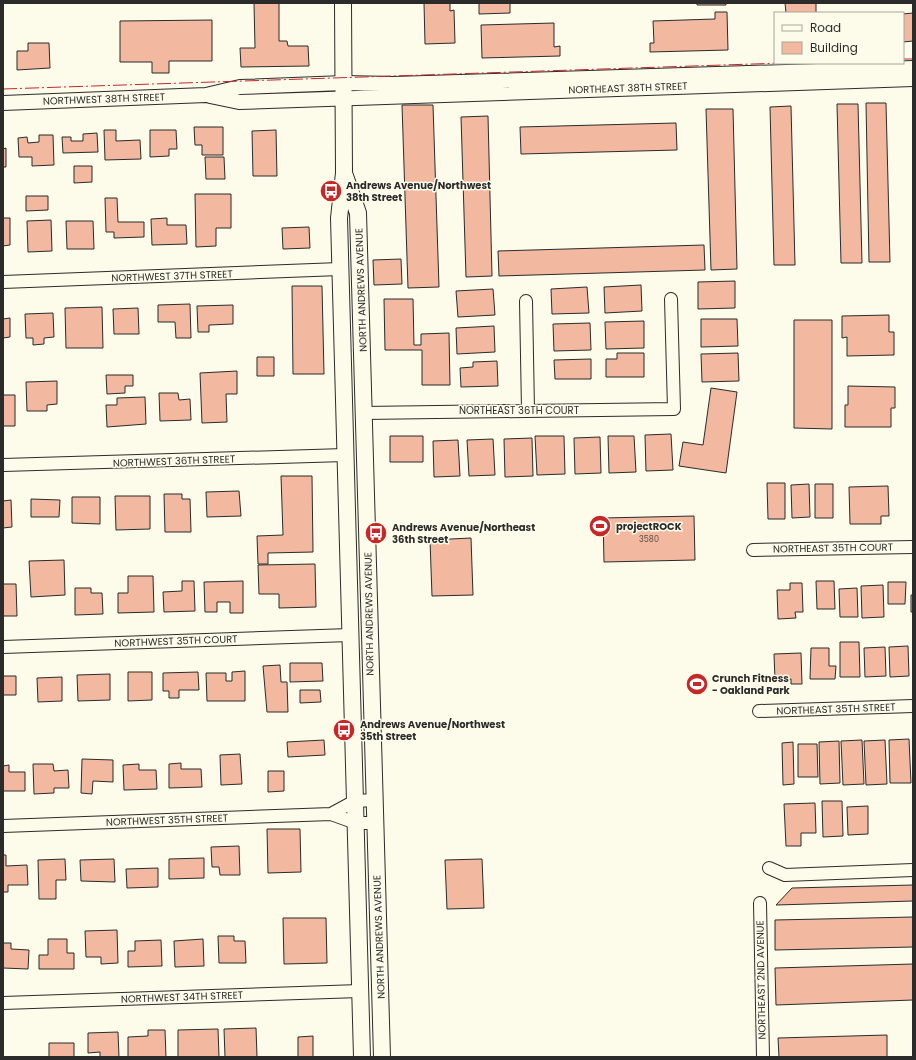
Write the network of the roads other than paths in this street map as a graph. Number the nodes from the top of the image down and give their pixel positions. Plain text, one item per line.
1 (343, 3) edge
2 (913, 68) edge
3 (913, 79) edge
4 (344, 91) junction
5 (3, 103) edge
6 (344, 173) junction
7 (340, 269) junction
8 (3, 282) edge
9 (671, 299) dead end
10 (526, 301) dead end
11 (343, 387) junction
12 (528, 410) junction
13 (364, 413) junction
14 (345, 455) junction
15 (3, 465) edge
16 (366, 474) junction
17 (913, 547) edge
18 (753, 550) dead end
19 (350, 635) junction
20 (3, 647) edge
21 (913, 706) edge
22 (759, 711) dead end
23 (375, 800) junction
24 (355, 801) junction
25 (331, 814) junction
26 (375, 823) junction
27 (356, 824) junction
28 (3, 826) edge
29 (769, 868) dead end
30 (913, 870) edge
31 (760, 903) dead end
32 (360, 991) junction
33 (3, 1003) edge
34 (362, 1057) edge
35 (382, 1057) edge
36 (763, 1057) edge

1 - 4 main road, NORTH ANDREWS AVENUE
2 - 4 street, NORTHEAST 38TH STREET
3 - 4 street, NORTHEAST 38TH STREET
4 - 5 street, NORTHWEST 38TH STREET
4 - 6 main road, NORTH ANDREWS AVENUE
6 - 7 main road, NORTH ANDREWS AVENUE
6 - 13 main road, NORTH ANDREWS AVENUE
7 - 8 street, NORTHWEST 37TH STREET
7 - 11 main road, NORTH ANDREWS AVENUE
9 - 12 street, NORTHEAST 36TH COURT
10 - 12 street
11 - 13 main road
11 - 14 main road, NORTH ANDREWS AVENUE
12 - 13 street, NORTHEAST 36TH COURT
13 - 16 main road, NORTH ANDREWS AVENUE
14 - 15 street, NORTHWEST 36TH STREET
14 - 16 main road
14 - 19 main road, NORTH ANDREWS AVENUE
16 - 23 main road, NORTH ANDREWS AVENUE
17 - 18 street, NORTHEAST 35TH COURT
19 - 20 street, NORTHWEST 35TH COURT
19 - 24 main road, NORTH ANDREWS AVENUE
21 - 22 street, NORTHEAST 35TH STREET
23 - 24 street, NORTHWEST 35TH STREET
23 - 26 main road, NORTH ANDREWS AVENUE
24 - 25 street, NORTHWEST 35TH STREET
24 - 27 main road, NORTH ANDREWS AVENUE
25 - 27 street, NORTHWEST 35TH STREET
25 - 28 street, NORTHWEST 35TH STREET
26 - 27 street, NORTHWEST 35TH STREET
26 - 35 main road, NORTH ANDREWS AVENUE
27 - 32 main road, NORTH ANDREWS AVENUE
29 - 30 street
31 - 36 street, NORTHEAST 2ND AVENUE
32 - 33 street, NORTHWEST 34TH STREET
32 - 34 main road, NORTH ANDREWS AVENUE

